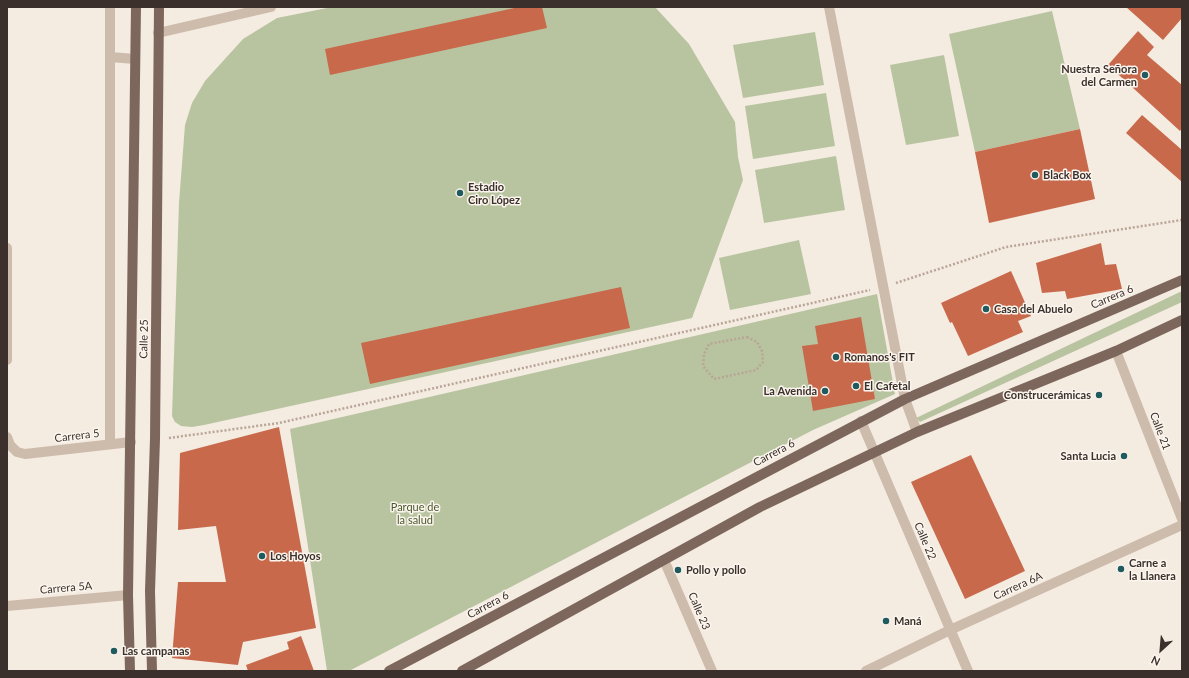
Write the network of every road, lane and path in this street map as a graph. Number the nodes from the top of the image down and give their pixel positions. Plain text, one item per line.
1 (110, 7) edge
2 (136, 7) edge
3 (159, 7) edge
4 (270, 7) edge
5 (828, 7) edge
6 (158, 33) junction
7 (110, 57) junction
8 (135, 59) junction
9 (1182, 220) edge
10 (7, 248) edge
11 (1182, 280) edge
12 (883, 287) junction
13 (8, 303) edge
14 (1182, 320) edge
15 (1116, 352) junction
16 (7, 360) edge
17 (714, 379) joint
18 (905, 398) junction
19 (861, 421) junction
20 (917, 432) junction
21 (7, 438) edge
22 (155, 439) junction
23 (131, 442) junction
24 (110, 444) junction
25 (874, 452) junction
26 (1182, 519) edge
27 (1182, 525) edge
28 (664, 560) junction
29 (128, 595) junction
30 (7, 606) edge
31 (950, 630) junction
32 (130, 671) edge
33 (152, 671) edge
34 (389, 671) edge
35 (462, 671) edge
36 (712, 671) edge
37 (866, 671) edge
38 (968, 671) edge

1 - 7 street
2 - 8 main road, Calle 25
3 - 6 main road, Calle 25
4 - 6 street
5 - 12 street
6 - 22 main road, Calle 25
7 - 8 street
7 - 24 street
8 - 23 main road, Calle 25
9 - 12 path
10 - 13 street
11 - 18 main road, Carrera 6
12 - 18 street
12 - 22 path
13 - 16 street
14 - 15 main road
15 - 20 main road
15 - 26 street, Calle 21
17 - 17 path
18 - 19 main road, Carrera 6
18 - 20 street
19 - 25 street, Calle 22
19 - 34 main road, Carrera 6
20 - 25 main road
21 - 24 street, Carrera 5
22 - 33 main road, Calle 25
23 - 24 street, Carrera 5
23 - 29 main road, Calle 25
25 - 28 main road
25 - 31 street, Calle 22
27 - 31 street, Carrera 6A
28 - 35 main road
28 - 36 street, Calle 23
29 - 30 street, Carrera 5A
29 - 32 main road, Calle 25
31 - 37 street, Carrera 6A
31 - 38 street, Calle 22

